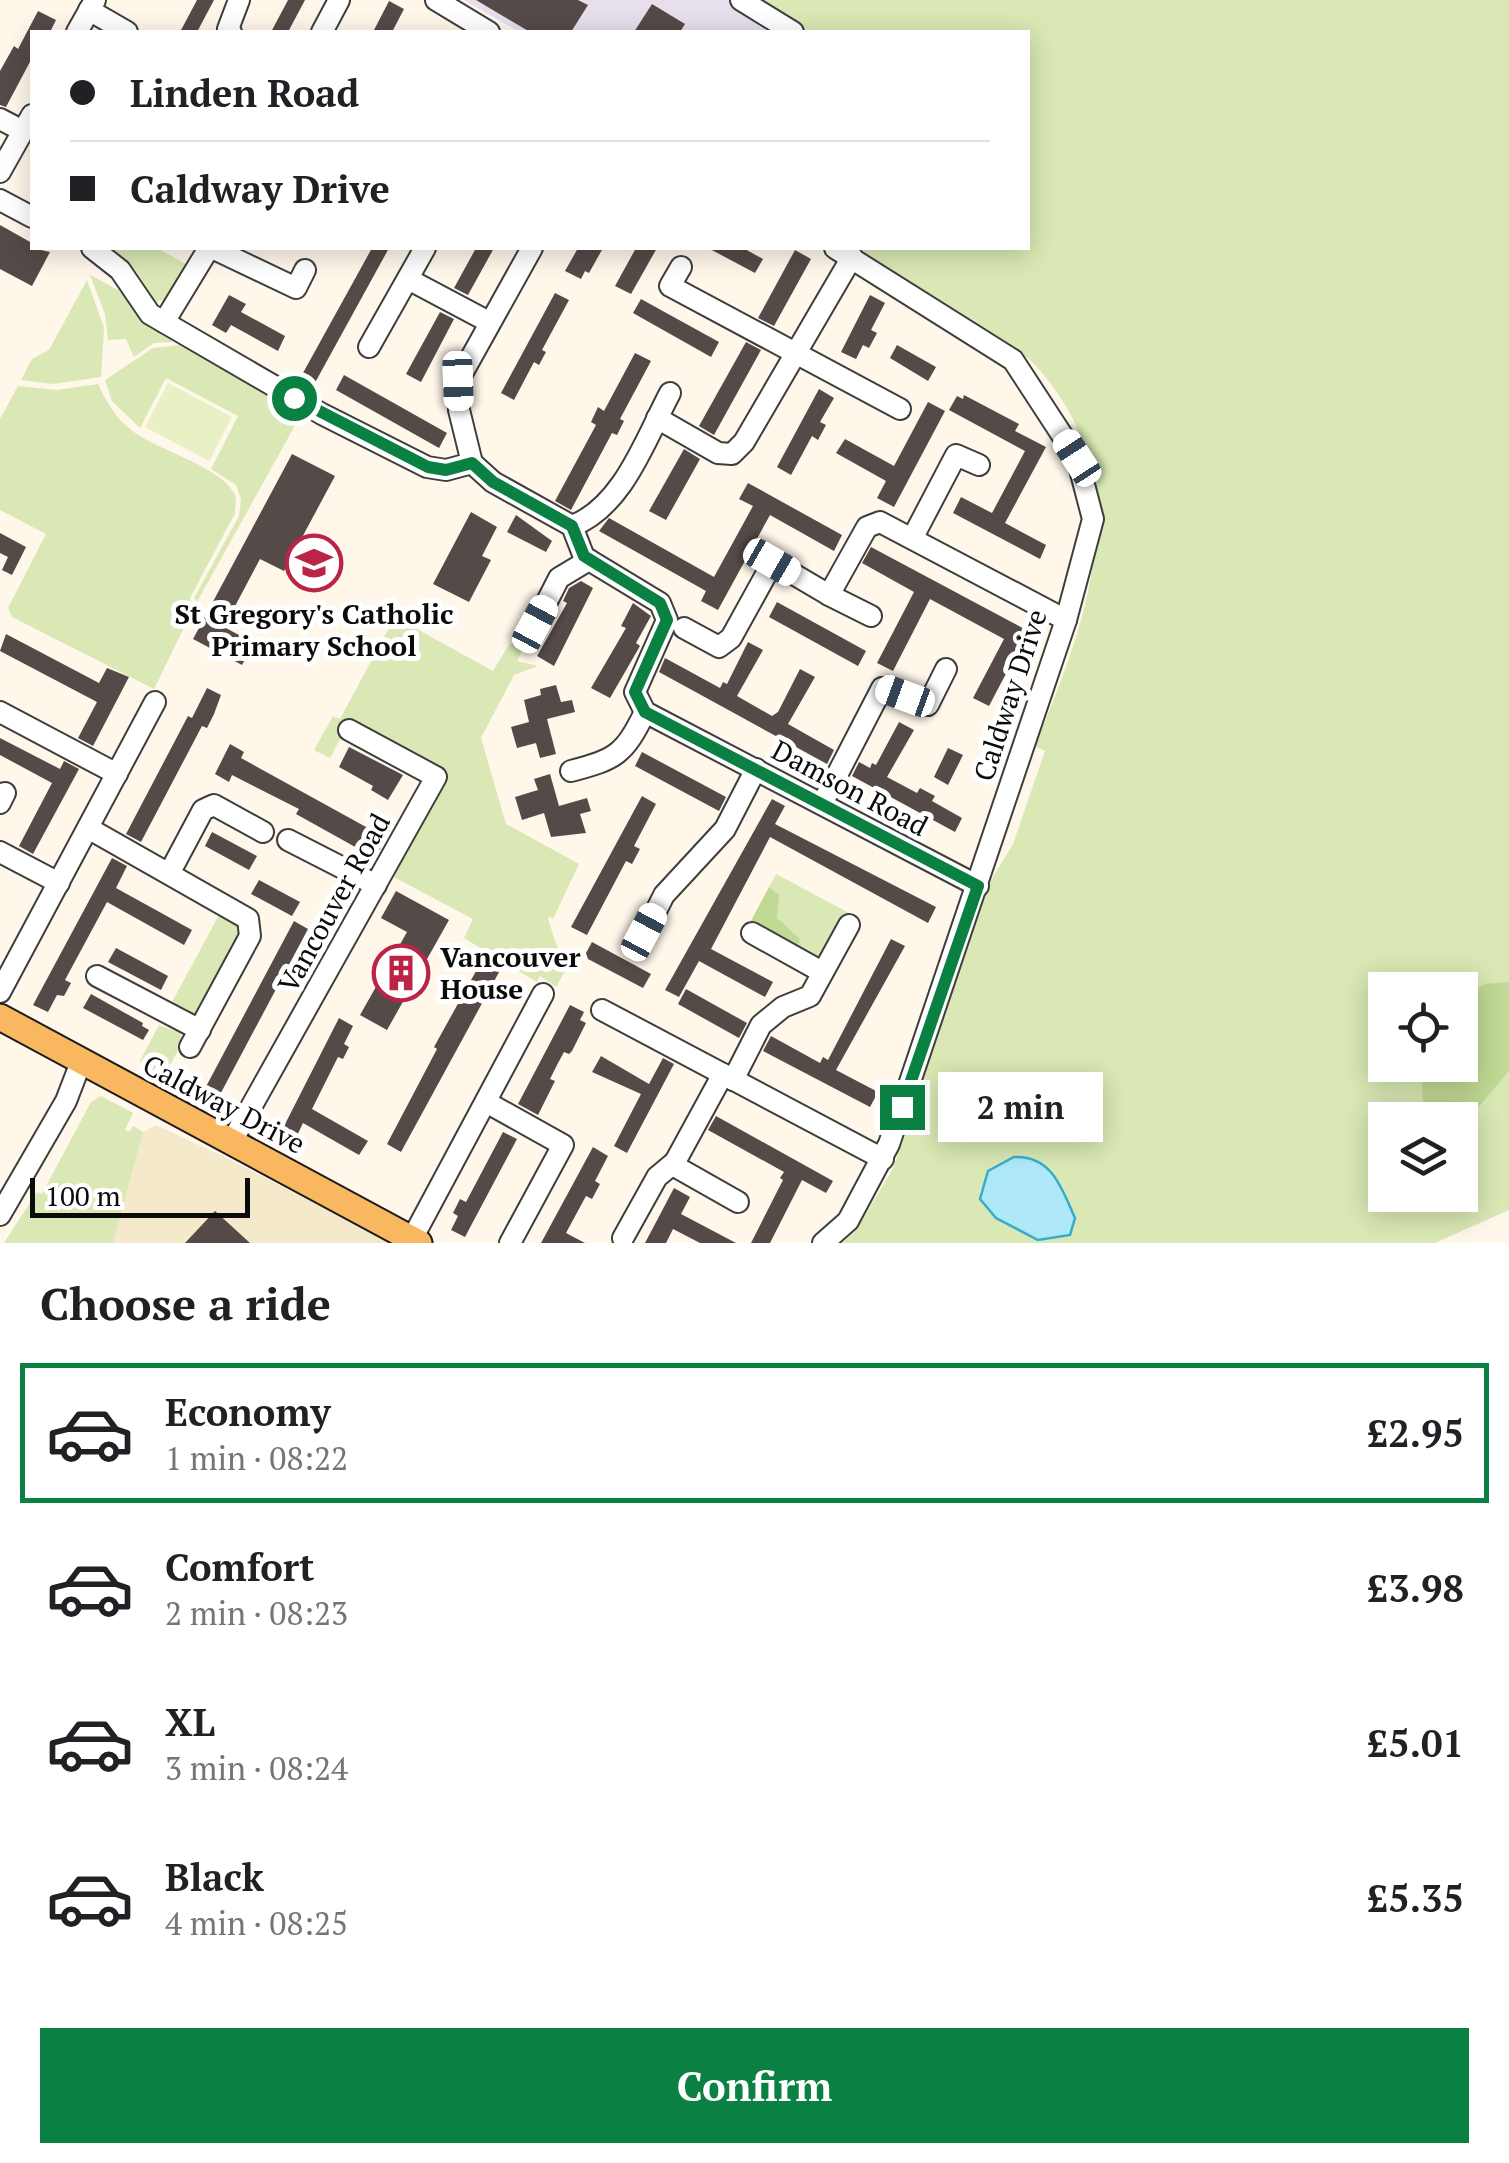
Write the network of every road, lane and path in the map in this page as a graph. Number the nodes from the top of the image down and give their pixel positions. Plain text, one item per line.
1 (238, 0) edge
2 (339, 0) edge
3 (436, 0) edge
4 (741, 0) edge
5 (92, 5) edge
6 (78, 30) edge
7 (124, 30) edge
8 (229, 30) edge
9 (323, 30) edge
10 (486, 30) edge
11 (790, 30) edge
12 (0, 119) edge
13 (28, 123) edge
14 (0, 172) edge
15 (0, 200) edge
16 (30, 216) edge
17 (95, 250) edge
18 (209, 250) edge
19 (214, 250) edge
20 (424, 250) edge
21 (531, 250) edge
22 (843, 252) edge
23 (681, 267) dead end
24 (305, 270) dead end
25 (408, 279) junction
26 (164, 322) junction
27 (488, 322) junction
28 (370, 347) dead end
29 (797, 356) junction
30 (670, 392) dead end
31 (900, 410) dead end
32 (656, 418) junction
33 (472, 463) junction
34 (979, 465) dead end
35 (572, 526) junction
36 (913, 538) junction
37 (589, 560) junction
38 (829, 594) junction
39 (871, 616) dead end
40 (1066, 620) junction
41 (535, 624) dead end
42 (684, 628) dead end
43 (946, 670) dead end
44 (155, 702) dead end
45 (0, 712) edge
46 (645, 712) junction
47 (349, 730) dead end
48 (756, 769) junction
49 (572, 772) dead end
50 (117, 774) junction
51 (822, 804) junction
52 (88, 828) junction
53 (263, 832) dead end
54 (288, 840) dead end
55 (0, 852) edge
56 (170, 872) junction
57 (59, 883) junction
58 (376, 885) junction
59 (978, 886) junction
60 (849, 925) dead end
61 (644, 932) dead end
62 (752, 933) dead end
63 (822, 972) junction
64 (97, 976) dead end
65 (0, 992) edge
66 (543, 994) dead end
67 (602, 1010) dead end
68 (0, 1017) edge
69 (81, 1062) junction
70 (728, 1077) junction
71 (486, 1102) junction
72 (232, 1142) junction
73 (882, 1159) junction
74 (676, 1162) junction
75 (738, 1202) dead end
76 (0, 1215) edge
77 (623, 1238) dead end
78 (416, 1241) edge
79 (510, 1243) edge
80 (823, 1243) edge

1 - 8 street
2 - 9 street
3 - 10 street
4 - 11 street
5 - 6 street
5 - 7 street
12 - 13 street
13 - 14 street
15 - 16 street
17 - 26 street
18 - 26 street
19 - 24 street
20 - 25 street
21 - 27 street
22 - 29 street
22 - 40 street, Caldway Drive
23 - 29 street
25 - 27 street
25 - 28 street
26 - 33 street
27 - 33 street
29 - 31 street
29 - 32 street
30 - 32 street
32 - 35 street
33 - 35 street
34 - 36 street
35 - 37 street
36 - 38 street
36 - 40 street
37 - 41 street
37 - 46 street
38 - 39 street
38 - 42 street
40 - 59 street, Caldway Drive
43 - 51 street
44 - 50 street
45 - 50 street
46 - 48 street, Damson Road
46 - 49 street
47 - 58 street, Vancouver Road
48 - 51 street, Damson Road
48 - 61 street
50 - 52 street
51 - 59 street, Damson Road
52 - 56 street
52 - 57 street
53 - 56 street
54 - 58 street
55 - 57 street
56 - 64 street
57 - 65 street
58 - 72 street, Vancouver Road
59 - 73 street, Caldway Drive
60 - 63 street
62 - 63 street
63 - 70 street
66 - 71 street
67 - 70 street
68 - 69 main road, Caldway Drive
69 - 72 main road, Caldway Drive
69 - 76 street
70 - 73 street
70 - 74 street
71 - 78 street
71 - 79 street
72 - 78 main road, Caldway Drive
73 - 80 street, Caldway Drive
74 - 75 street
74 - 77 street

